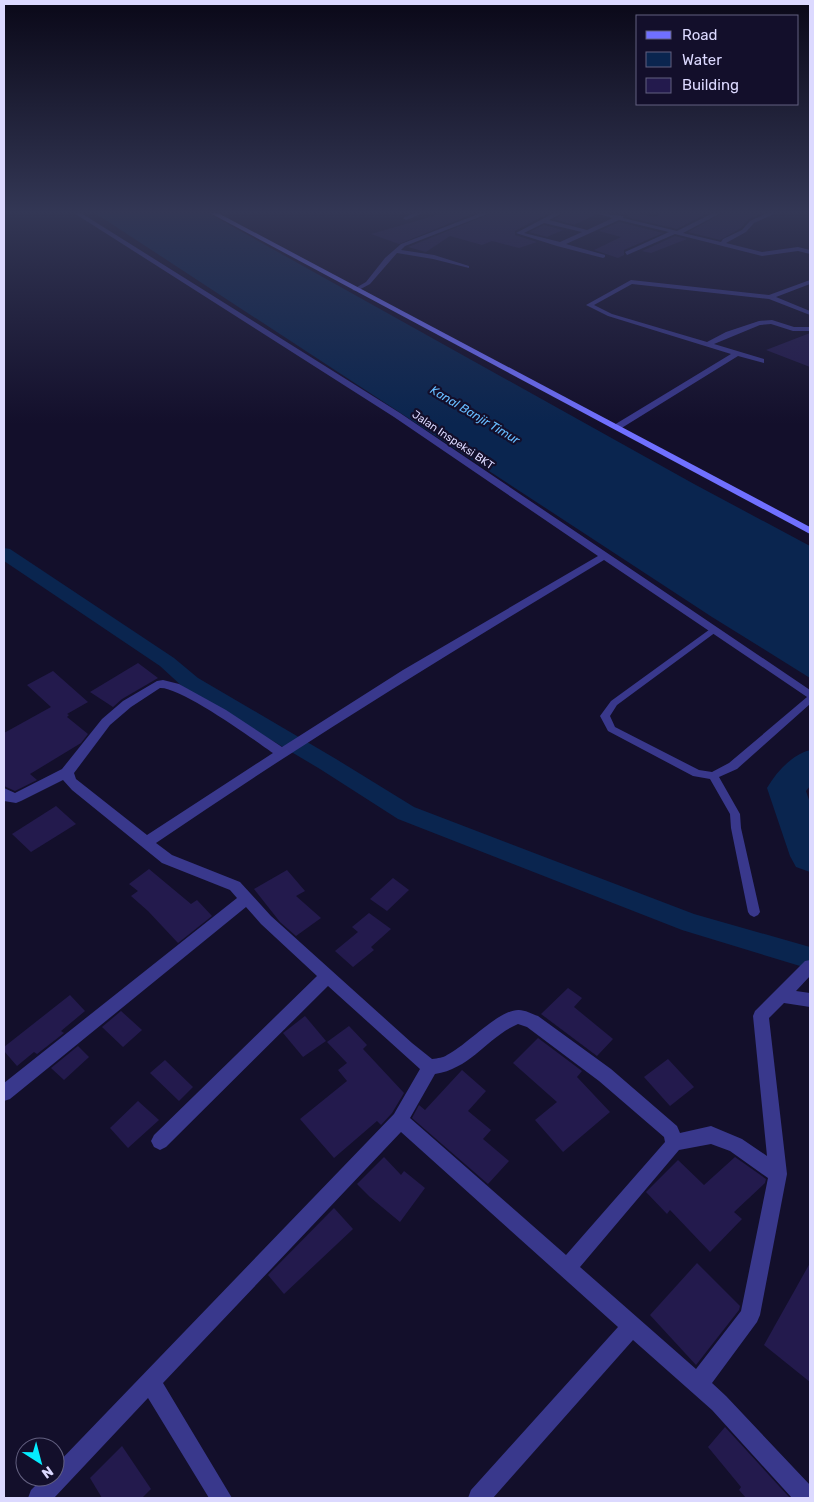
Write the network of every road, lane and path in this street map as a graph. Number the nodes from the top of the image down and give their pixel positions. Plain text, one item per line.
1 (191, 283) edge
2 (342, 283) edge
3 (368, 283) edge
4 (629, 283) edge
5 (641, 283) edge
6 (807, 283) edge
7 (355, 290) junction
8 (770, 297) junction
9 (810, 312) edge
10 (810, 329) edge
11 (707, 345) junction
12 (737, 354) junction
13 (761, 361) dead end
14 (617, 427) junction
15 (810, 531) edge
16 (604, 556) junction
17 (712, 630) junction
18 (810, 697) edge
19 (285, 751) junction
20 (67, 772) junction
21 (713, 776) junction
22 (4, 793) edge
23 (146, 843) junction
24 (247, 898) junction
25 (754, 912) dead end
26 (807, 970) edge
27 (328, 976) junction
28 (781, 996) junction
29 (810, 1000) edge
30 (430, 1067) junction
31 (4, 1093) edge
32 (400, 1120) junction
33 (160, 1141) dead end
34 (674, 1143) junction
35 (778, 1174) junction
36 (567, 1268) junction
37 (632, 1326) junction
38 (150, 1382) junction
39 (698, 1384) junction
40 (39, 1498) edge
41 (221, 1498) edge
42 (479, 1498) edge
43 (807, 1498) edge

1 - 16 street, Jalan Inspeksi BKT
2 - 7 street
3 - 7 street
4 - 11 street
5 - 8 street
6 - 8 street
7 - 14 street
8 - 9 street
10 - 11 street
11 - 12 street
12 - 13 street
12 - 14 street
14 - 15 street
16 - 17 street, Jalan Inspeksi BKT
16 - 19 street
17 - 18 street, Jalan Inspeksi BKT
17 - 21 lane
18 - 21 lane
19 - 20 street
19 - 23 street
20 - 22 street
20 - 23 street
21 - 25 lane
23 - 24 street
24 - 27 street
24 - 31 street
26 - 28 street
27 - 30 street
27 - 33 street
28 - 29 street
28 - 35 street
30 - 32 street
30 - 34 street
32 - 36 street
32 - 38 street
34 - 35 street
34 - 36 street
35 - 39 street
36 - 37 street
37 - 39 street
37 - 42 street
38 - 40 street
38 - 41 street
39 - 43 street

